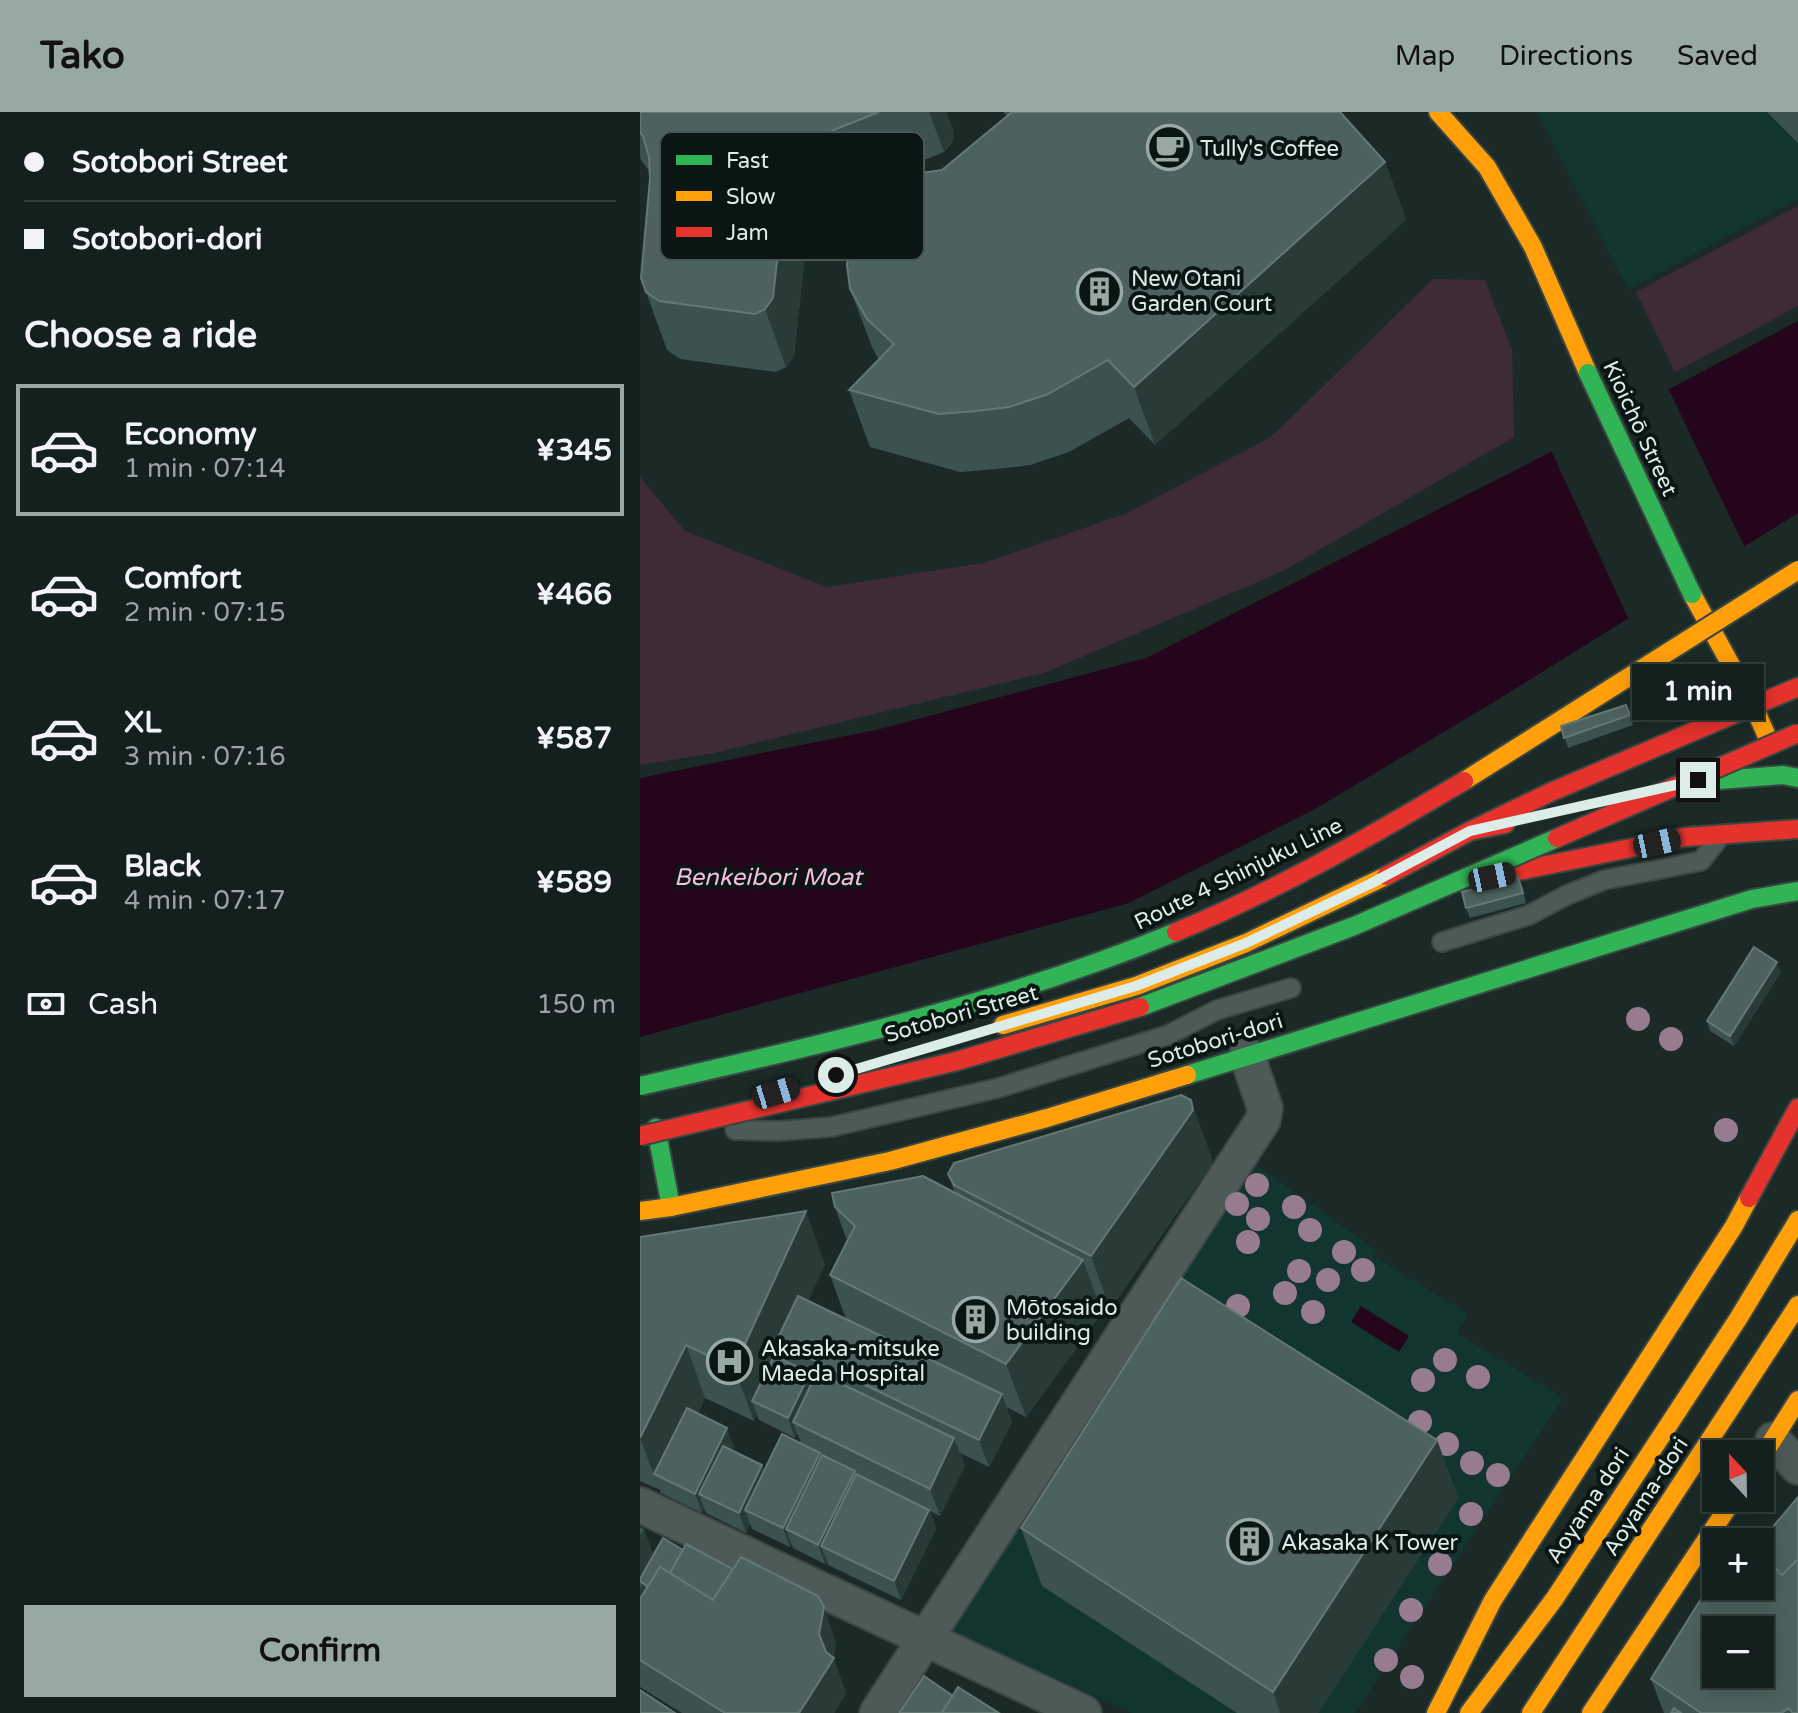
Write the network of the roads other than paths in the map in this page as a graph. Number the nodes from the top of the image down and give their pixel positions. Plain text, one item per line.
1 (1438, 112) edge
2 (1798, 570) edge
3 (1798, 687) edge
4 (1754, 707) junction
5 (1798, 733) edge
6 (1791, 776) edge
7 (1793, 798) dead end
8 (1587, 805) dead end
9 (1543, 815) dead end
10 (1798, 829) edge
11 (1470, 831) junction
12 (1723, 833) junction
13 (1370, 884) junction
14 (1798, 891) edge
15 (1442, 942) dead end
16 (1291, 988) dead end
17 (986, 1030) dead end
18 (911, 1053) dead end
19 (1247, 1055) junction
20 (640, 1086) edge
21 (1798, 1108) edge
22 (645, 1132) edge
23 (671, 1207) junction
24 (640, 1211) edge
25 (1798, 1220) edge
26 (1798, 1305) edge
27 (1798, 1400) edge
28 (1772, 1440) edge
29 (1774, 1454) edge
30 (1798, 1467) edge
31 (640, 1505) edge
32 (1725, 1512) edge
33 (924, 1639) junction
34 (877, 1713) edge
35 (1084, 1713) edge
36 (1436, 1713) edge
37 (1469, 1713) edge
38 (1531, 1713) edge
39 (1591, 1713) edge

1 - 4 main road, Kioichō Street, bridge
2 - 20 main road, Route 4 Shinjuku Line, bridge
3 - 4 main road
4 - 6 main road, Kioichō Street
4 - 11 main road
5 - 22 main road, bridge
6 - 7 main road, Kioichō Street
6 - 8 main road
9 - 11 main road
10 - 12 main road
11 - 13 main road
12 - 13 main road
12 - 15 lane
13 - 17 main road, Sotobori Street
14 - 19 main road, Sotobori-dori
16 - 22 lane
18 - 22 main road, Sotobori Street
19 - 23 main road, Sotobori-dori
19 - 33 street
21 - 36 main road
22 - 23 main road
23 - 24 main road, Sotobori-dori
25 - 37 main road, Aoyama dori
26 - 38 main road, Aoyama-dori
27 - 28 main road
29 - 30 street
31 - 33 street
32 - 39 main road
33 - 34 street
33 - 35 street

